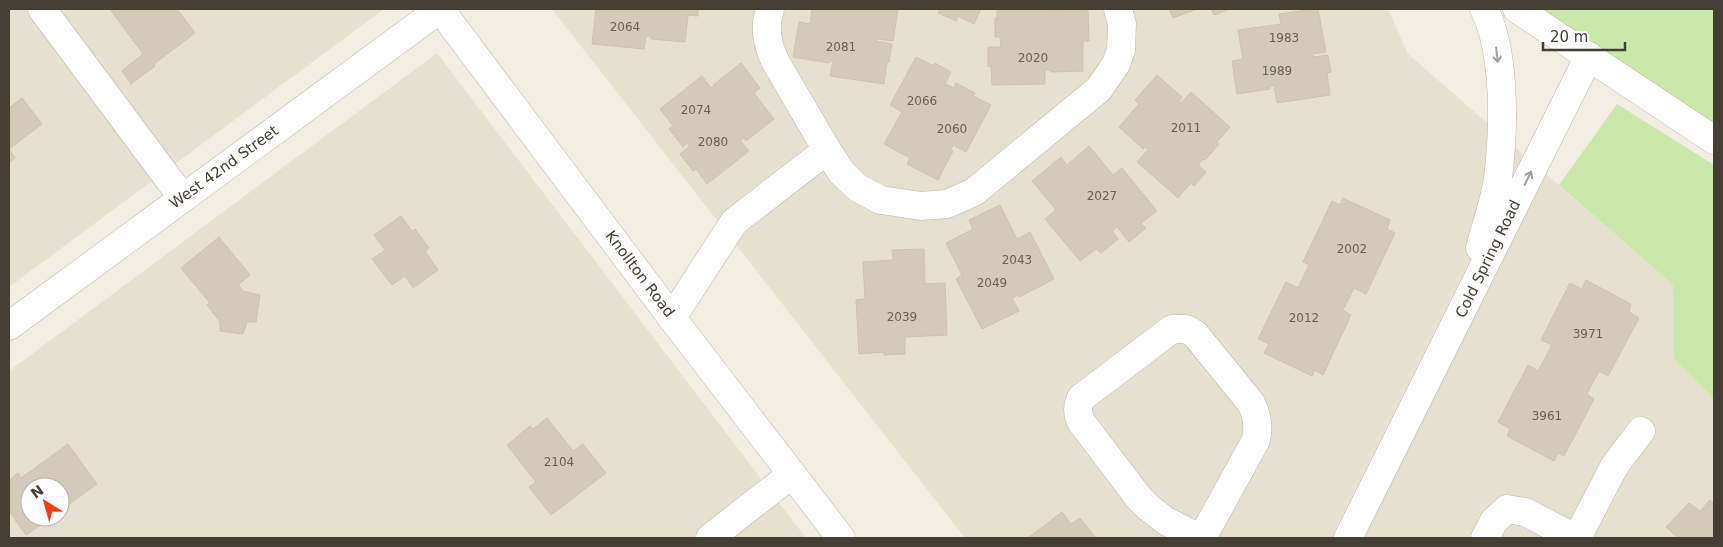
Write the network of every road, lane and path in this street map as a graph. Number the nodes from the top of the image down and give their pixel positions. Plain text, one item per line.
1 (42, 9) edge
2 (439, 9) edge
3 (770, 9) edge
4 (1118, 9) edge
5 (1484, 9) edge
6 (1517, 9) edge
7 (1588, 56) junction
8 (1714, 140) edge
9 (827, 150) junction
10 (182, 197) junction
11 (1467, 300) junction
12 (672, 318) junction
13 (9, 326) edge
14 (1640, 431) dead end
15 (792, 474) junction
16 (710, 538) edge
17 (841, 538) edge
18 (1201, 538) edge
19 (1348, 538) edge
20 (1485, 538) edge
21 (1576, 538) edge

1 - 10 street
2 - 10 street, West 42nd Street
2 - 12 street, Knollton Road
3 - 9 street
4 - 9 street
5 -> 11 street
6 - 7 street
7 - 8 street
11 -> 7 street, Cold Spring Road
9 - 12 street
10 - 13 street, West 42nd Street
11 - 19 street, Cold Spring Road
12 - 15 street, Knollton Road
14 - 21 street
15 - 16 street
15 - 17 street, Knollton Road
18 - 18 street
20 - 21 street

